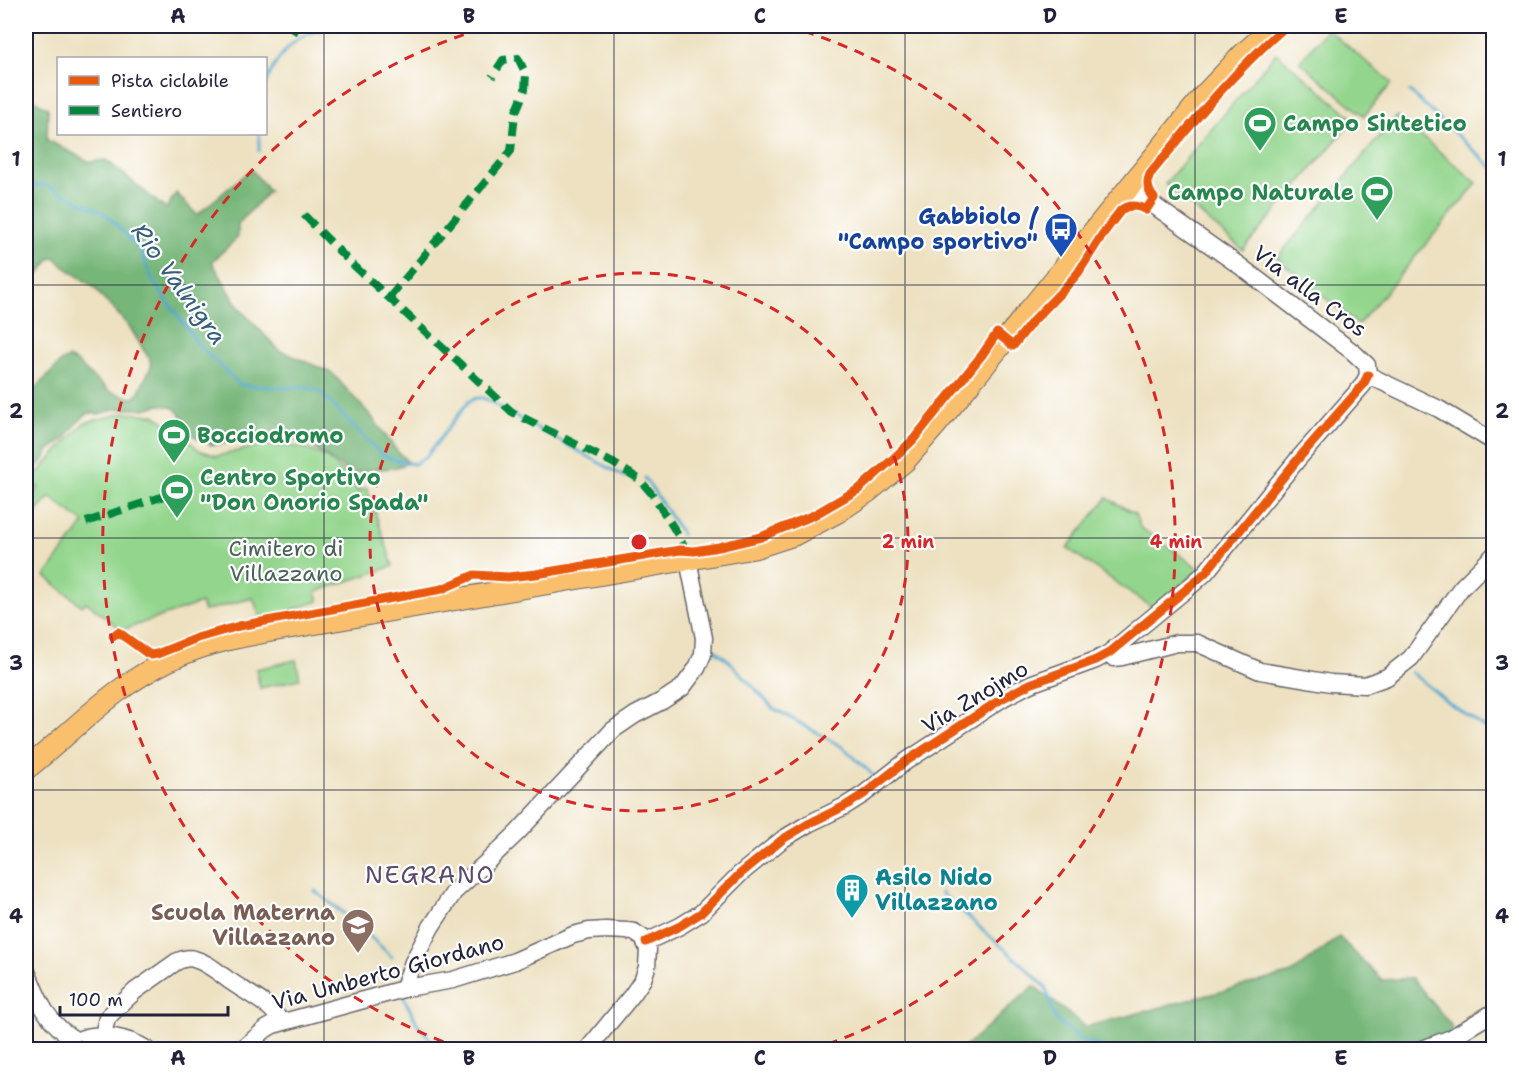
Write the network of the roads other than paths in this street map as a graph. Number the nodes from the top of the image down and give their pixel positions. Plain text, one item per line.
1 (1274, 26) edge
2 (1129, 188) junction
3 (1368, 375) junction
4 (1494, 442) edge
5 (1494, 555) edge
6 (688, 560) junction
7 (1109, 653) junction
8 (26, 770) edge
9 (647, 946) junction
10 (26, 969) edge
11 (407, 988) junction
12 (1494, 1012) edge
13 (280, 1023) junction
14 (103, 1035) junction
15 (74, 1045) edge
16 (148, 1050) edge
17 (241, 1050) edge
18 (587, 1050) edge
19 (1420, 1050) edge

1 - 2 main road
2 - 3 street, Via alla Cros
2 - 6 main road
3 - 4 street
3 - 7 street, Via Znojmo
5 - 7 street
6 - 8 main road
6 - 11 street
7 - 9 street, Via Znojmo
9 - 11 street, Via Umberto Giordano
9 - 18 street
10 - 15 street
11 - 13 street, Via Umberto Giordano
12 - 19 street
13 - 14 street
13 - 17 street, Via Umberto Giordano
14 - 15 street
14 - 16 street

